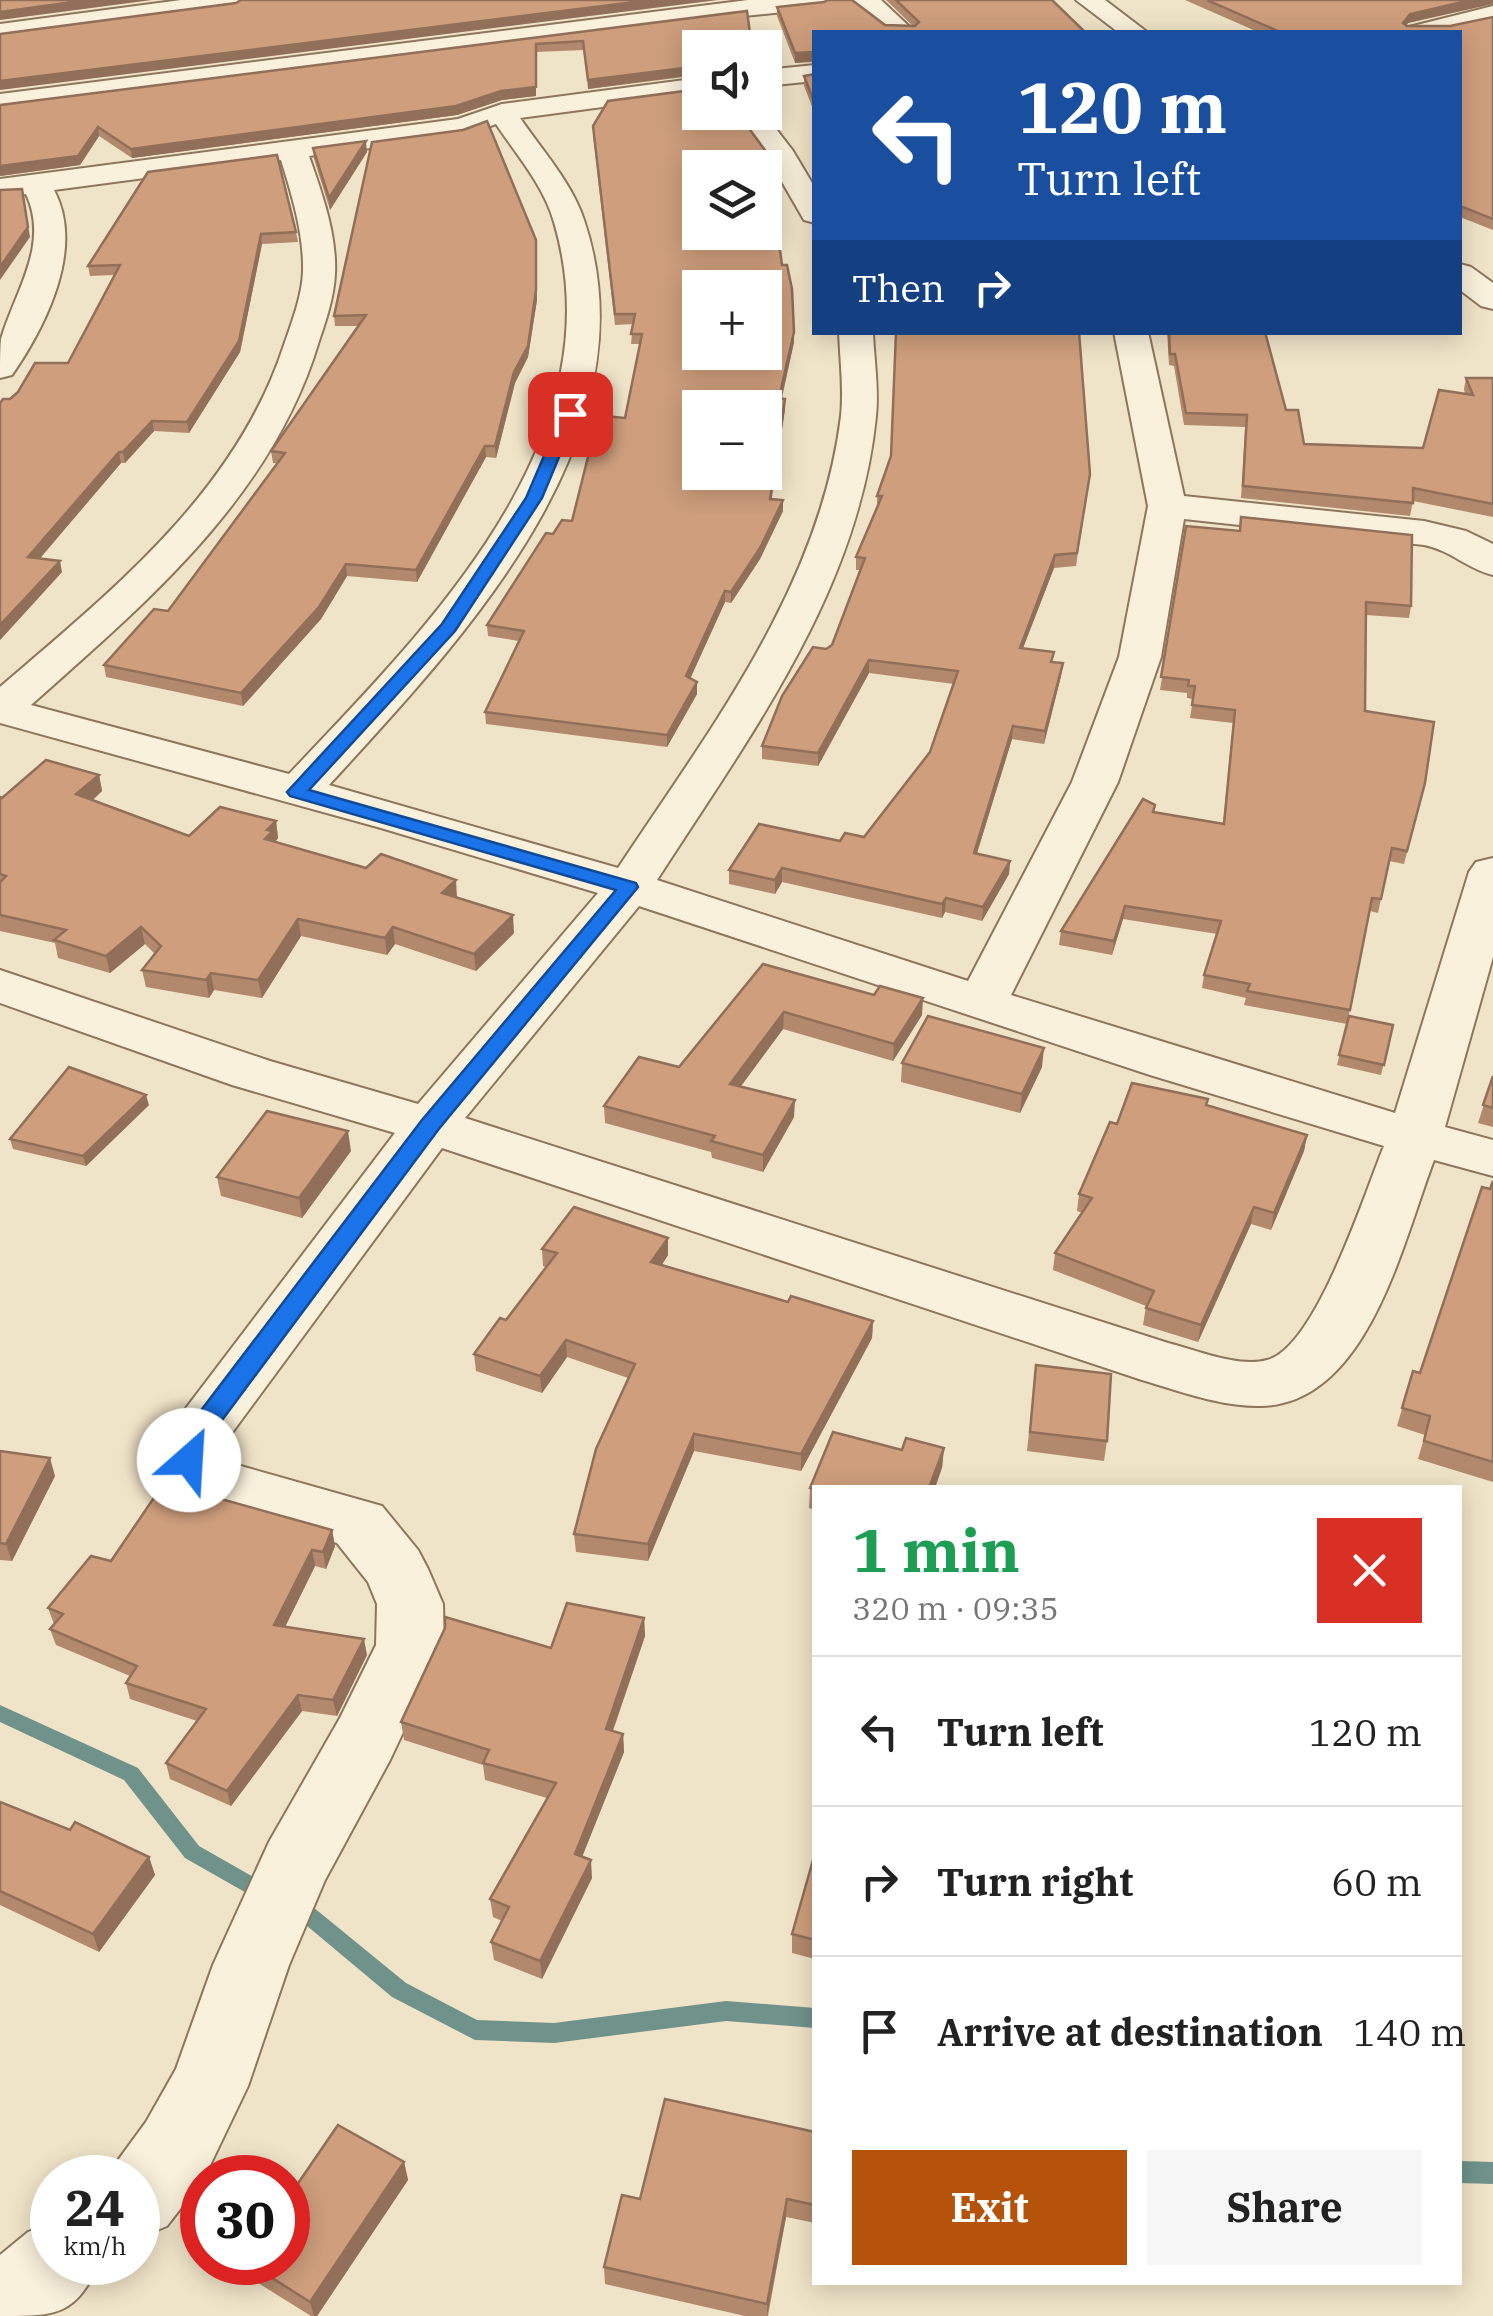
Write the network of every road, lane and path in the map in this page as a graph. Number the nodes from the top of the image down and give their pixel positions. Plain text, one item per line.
1 (238, 0) edge
2 (823, 0) edge
3 (859, 0) edge
4 (1089, 0) edge
5 (1491, 15) edge
6 (900, 30) edge
7 (1131, 30) edge
8 (1427, 30) edge
9 (0, 32) edge
10 (812, 73) edge
11 (782, 76) edge
12 (682, 88) edge
13 (0, 102) edge
14 (502, 112) junction
15 (762, 130) edge
16 (292, 149) junction
17 (36, 184) junction
18 (0, 188) edge
19 (812, 209) edge
20 (1462, 275) edge
21 (1493, 298) edge
22 (856, 335) edge
23 (1132, 335) edge
24 (0, 368) edge
25 (1167, 506) junction
26 (1493, 531) edge
27 (1452, 539) junction
28 (1493, 563) edge
29 (0, 710) edge
30 (297, 792) junction
31 (1493, 872) edge
32 (628, 887) junction
33 (2, 990) edge
34 (982, 1002) junction
35 (430, 1125) junction
36 (1415, 1137) junction
37 (1493, 1158) edge
38 (160, 2168) edge
39 (30, 2285) edge
40 (0, 2309) edge

1 - 9 street
2 - 13 street
3 - 6 street
4 - 7 street
5 - 8 street
10 - 11 street
12 - 14 street
14 - 16 street
14 - 30 street
15 - 19 street
16 - 17 street
16 - 29 street
17 - 18 street
17 - 24 street
20 - 21 street
22 - 32 street
23 - 25 street
25 - 27 street
25 - 34 street
26 - 27 street
27 - 28 street
29 - 30 street
30 - 32 street
31 - 36 street
32 - 34 street
32 - 35 street
33 - 35 street
34 - 36 street
35 - 36 street
35 - 38 street
36 - 37 street
39 - 40 street

